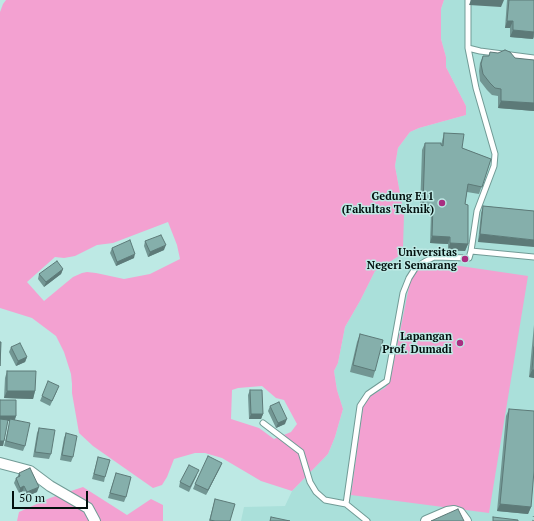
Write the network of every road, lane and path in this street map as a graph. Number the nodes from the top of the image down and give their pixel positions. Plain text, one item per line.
1 (468, 0) edge
2 (468, 48) junction
3 (534, 58) edge
4 (471, 251) junction
5 (534, 257) edge
6 (263, 423) dead end
7 (0, 463) edge
8 (346, 504) junction
9 (534, 515) edge
10 (95, 521) edge
11 (367, 521) edge
12 (426, 521) edge
13 (466, 521) edge
14 (533, 521) edge

1 - 2 lane
2 - 3 lane
2 - 4 lane
4 - 5 lane
4 - 8 lane
6 - 8 lane
7 - 10 street
8 - 11 lane
9 - 14 path
12 - 13 street

